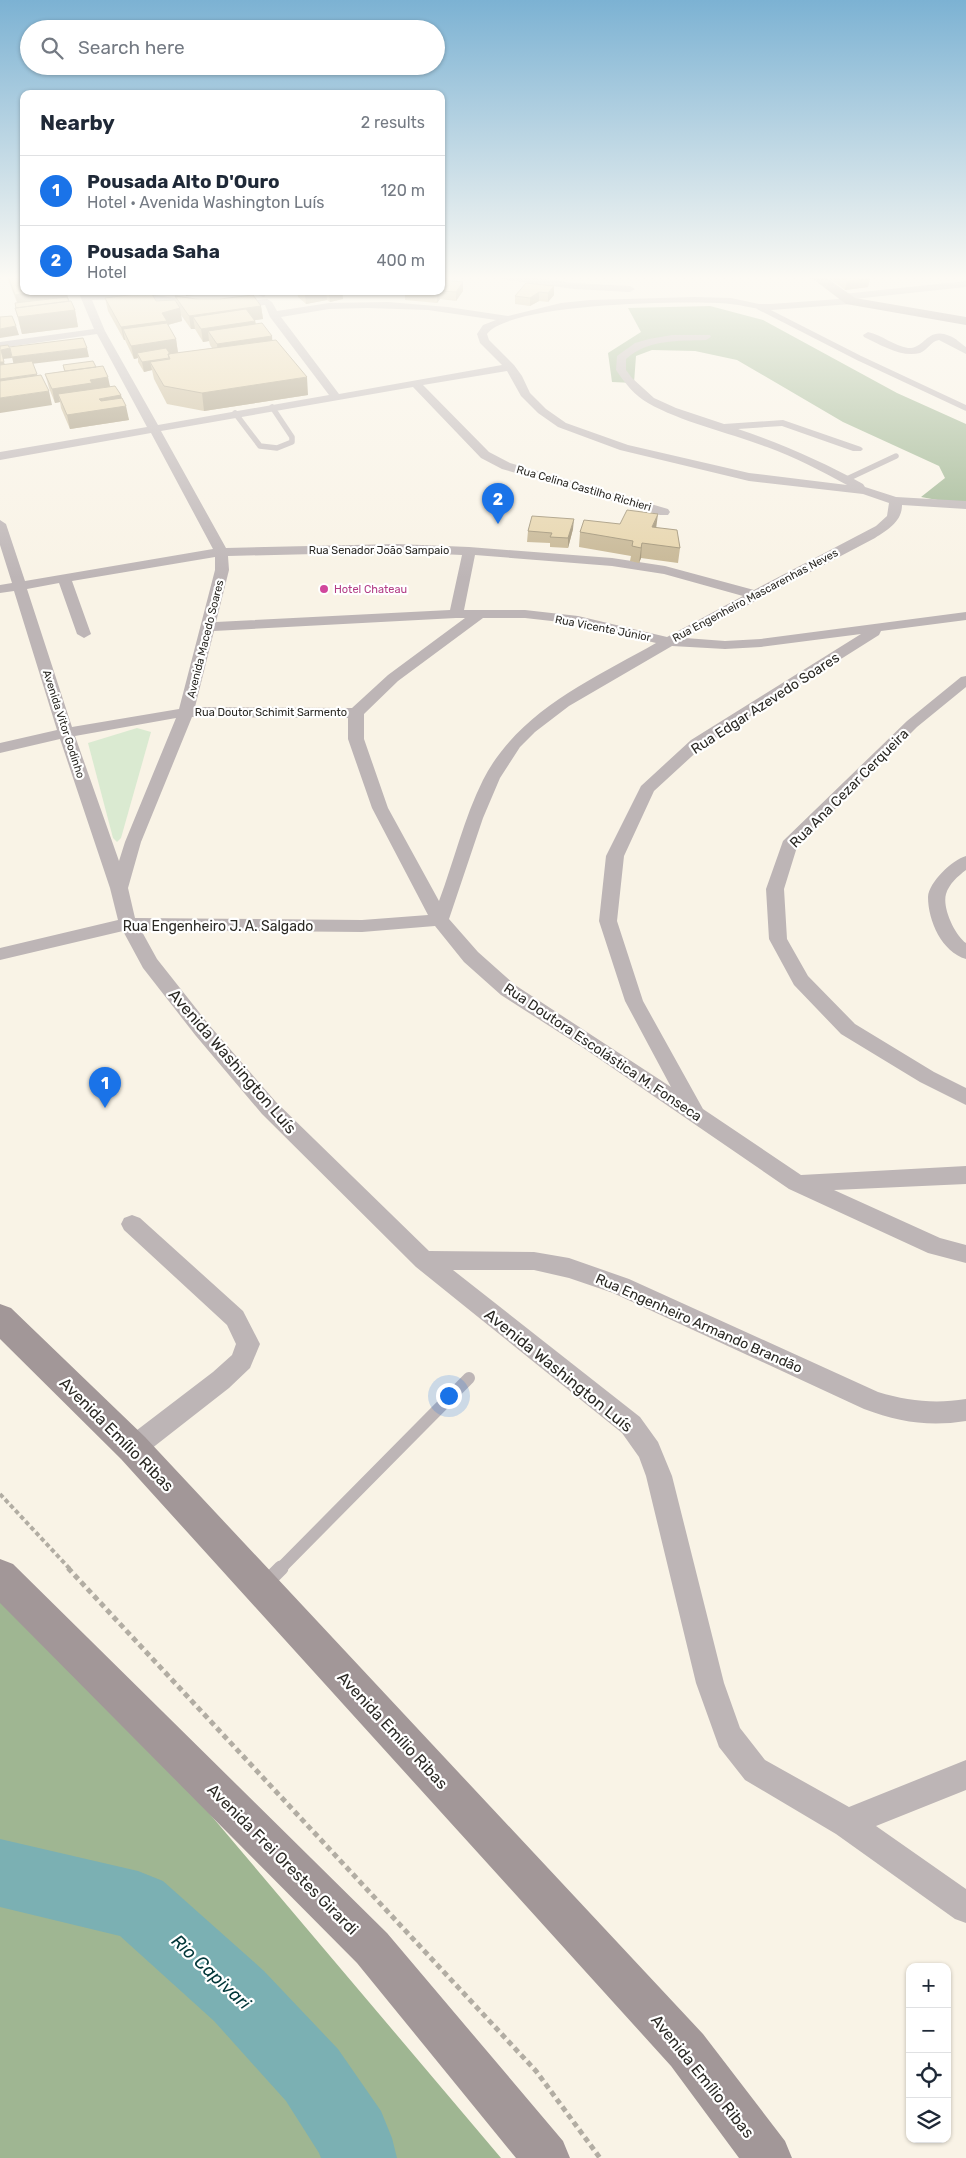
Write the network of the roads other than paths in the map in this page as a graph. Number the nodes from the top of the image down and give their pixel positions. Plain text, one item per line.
1 (125, 377) edge
2 (321, 377) edge
3 (456, 377) edge
4 (517, 377) edge
5 (626, 377) edge
6 (899, 377) edge
7 (416, 384) junction
8 (336, 397) junction
9 (272, 407) junction
10 (966, 408) edge
11 (235, 413) junction
12 (718, 427) junction
13 (154, 429) junction
14 (858, 449) dead end
15 (0, 456) edge
16 (896, 456) dead end
17 (847, 479) junction
18 (865, 491) junction
19 (895, 501) junction
20 (966, 505) edge
21 (664, 512) dead end
22 (0, 524) edge
23 (469, 551) junction
24 (221, 552) junction
25 (64, 578) junction
26 (19, 586) junction
27 (0, 589) edge
28 (756, 595) junction
29 (481, 613) junction
30 (456, 614) junction
31 (966, 616) edge
32 (209, 627) junction
33 (880, 628) junction
34 (84, 634) dead end
35 (668, 641) junction
36 (966, 680) edge
37 (186, 712) junction
38 (356, 713) junction
39 (66, 733) junction
40 (0, 748) edge
41 (133, 842) junction
42 (104, 843) junction
43 (966, 862) edge
44 (119, 888) junction
45 (440, 920) junction
46 (128, 924) junction
47 (966, 953) edge
48 (0, 954) edge
49 (966, 1097) edge
50 (695, 1113) junction
51 (966, 1175) edge
52 (797, 1183) junction
53 (132, 1224) dead end
54 (966, 1254) edge
55 (424, 1260) junction
56 (0, 1318) edge
57 (469, 1378) dead end
58 (966, 1410) edge
59 (134, 1448) junction
60 (0, 1577) edge
61 (262, 1587) junction
62 (966, 1776) edge
63 (847, 1823) junction
64 (966, 1908) edge
65 (546, 2158) edge
66 (768, 2158) edge

1 - 13 street, Avenida Macedo Soares
2 - 8 street
3 - 7 street
4 - 18 street
5 - 12 street
6 - 10 lane
7 - 8 street
7 - 21 street, Rua Celina Castilho Richieri
8 - 9 street
9 - 11 street
9 - 11 lane
11 - 13 street
12 - 14 street
12 - 17 street
13 - 15 street
13 - 24 street, Avenida Macedo Soares
16 - 17 lane
17 - 18 street
18 - 19 street
19 - 20 street
19 - 28 street, Rua Engenheiro Mascarenhas Neves
22 - 26 street, Avenida Vitor Godinho
23 - 24 street, Rua Senador João Sampaio
23 - 28 street, Rua Senador João Sampaio
23 - 30 street
24 - 25 street, Rua Senador João Sampaio
24 - 32 street, Avenida Macedo Soares
25 - 26 street, Rua Senador João Sampaio
25 - 34 street
26 - 27 street, Rua Senador João Sampaio
26 - 39 street, Avenida Vitor Godinho
28 - 35 street, Rua Engenheiro Mascarenhas Neves
29 - 30 street, Rua Vicente Júnior
29 - 35 street, Rua Vicente Júnior
29 - 38 street
30 - 32 street, Rua Vicente Júnior
31 - 33 street, Rua Vicente Júnior
32 - 37 street, Avenida Macedo Soares
33 - 35 street, Rua Vicente Júnior
33 - 50 street, Rua Edgar Azevedo Soares
35 - 45 street, Rua Engenheiro Mascarenhas Neves
36 - 49 street, Rua Ana Cezar Cerqueira
37 - 38 street, Rua Doutor Schimit Sarmento
37 - 39 street, Rua Doutor Schimit Sarmento
37 - 41 street, Avenida Macedo Soares
38 - 45 street, Rua Doutora Escolástica M. Fonseca
39 - 40 street, Rua Doutor Schimit Sarmento
39 - 42 street, Avenida Vitor Godinho
41 - 42 street
41 - 44 street, Avenida Macedo Soares
42 - 44 street, Avenida Vitor Godinho
43 - 47 street
44 - 46 street, Avenida Vitor Godinho
45 - 46 street, Rua Engenheiro J. A. Salgado
45 - 50 street, Rua Doutora Escolástica M. Fonseca
46 - 48 street, Rua Engenheiro J. A. Salgado
46 - 55 street, Avenida Washington Luís
50 - 52 street, Rua Doutora Escolástica M. Fonseca
51 - 52 street
52 - 54 street, Rua Doutora Escolástica M. Fonseca
53 - 59 street
55 - 58 street, Rua Engenheiro Armando Brandão
55 - 63 street, Avenida Washington Luís
56 - 59 street, Avenida Emílio Ribas
57 - 61 lane
59 - 61 street, Avenida Emílio Ribas
60 - 65 street, Avenida Frei Orestes Girardi
61 - 66 street, Avenida Emílio Ribas
62 - 63 street
63 - 64 street, Avenida Washington Luís

